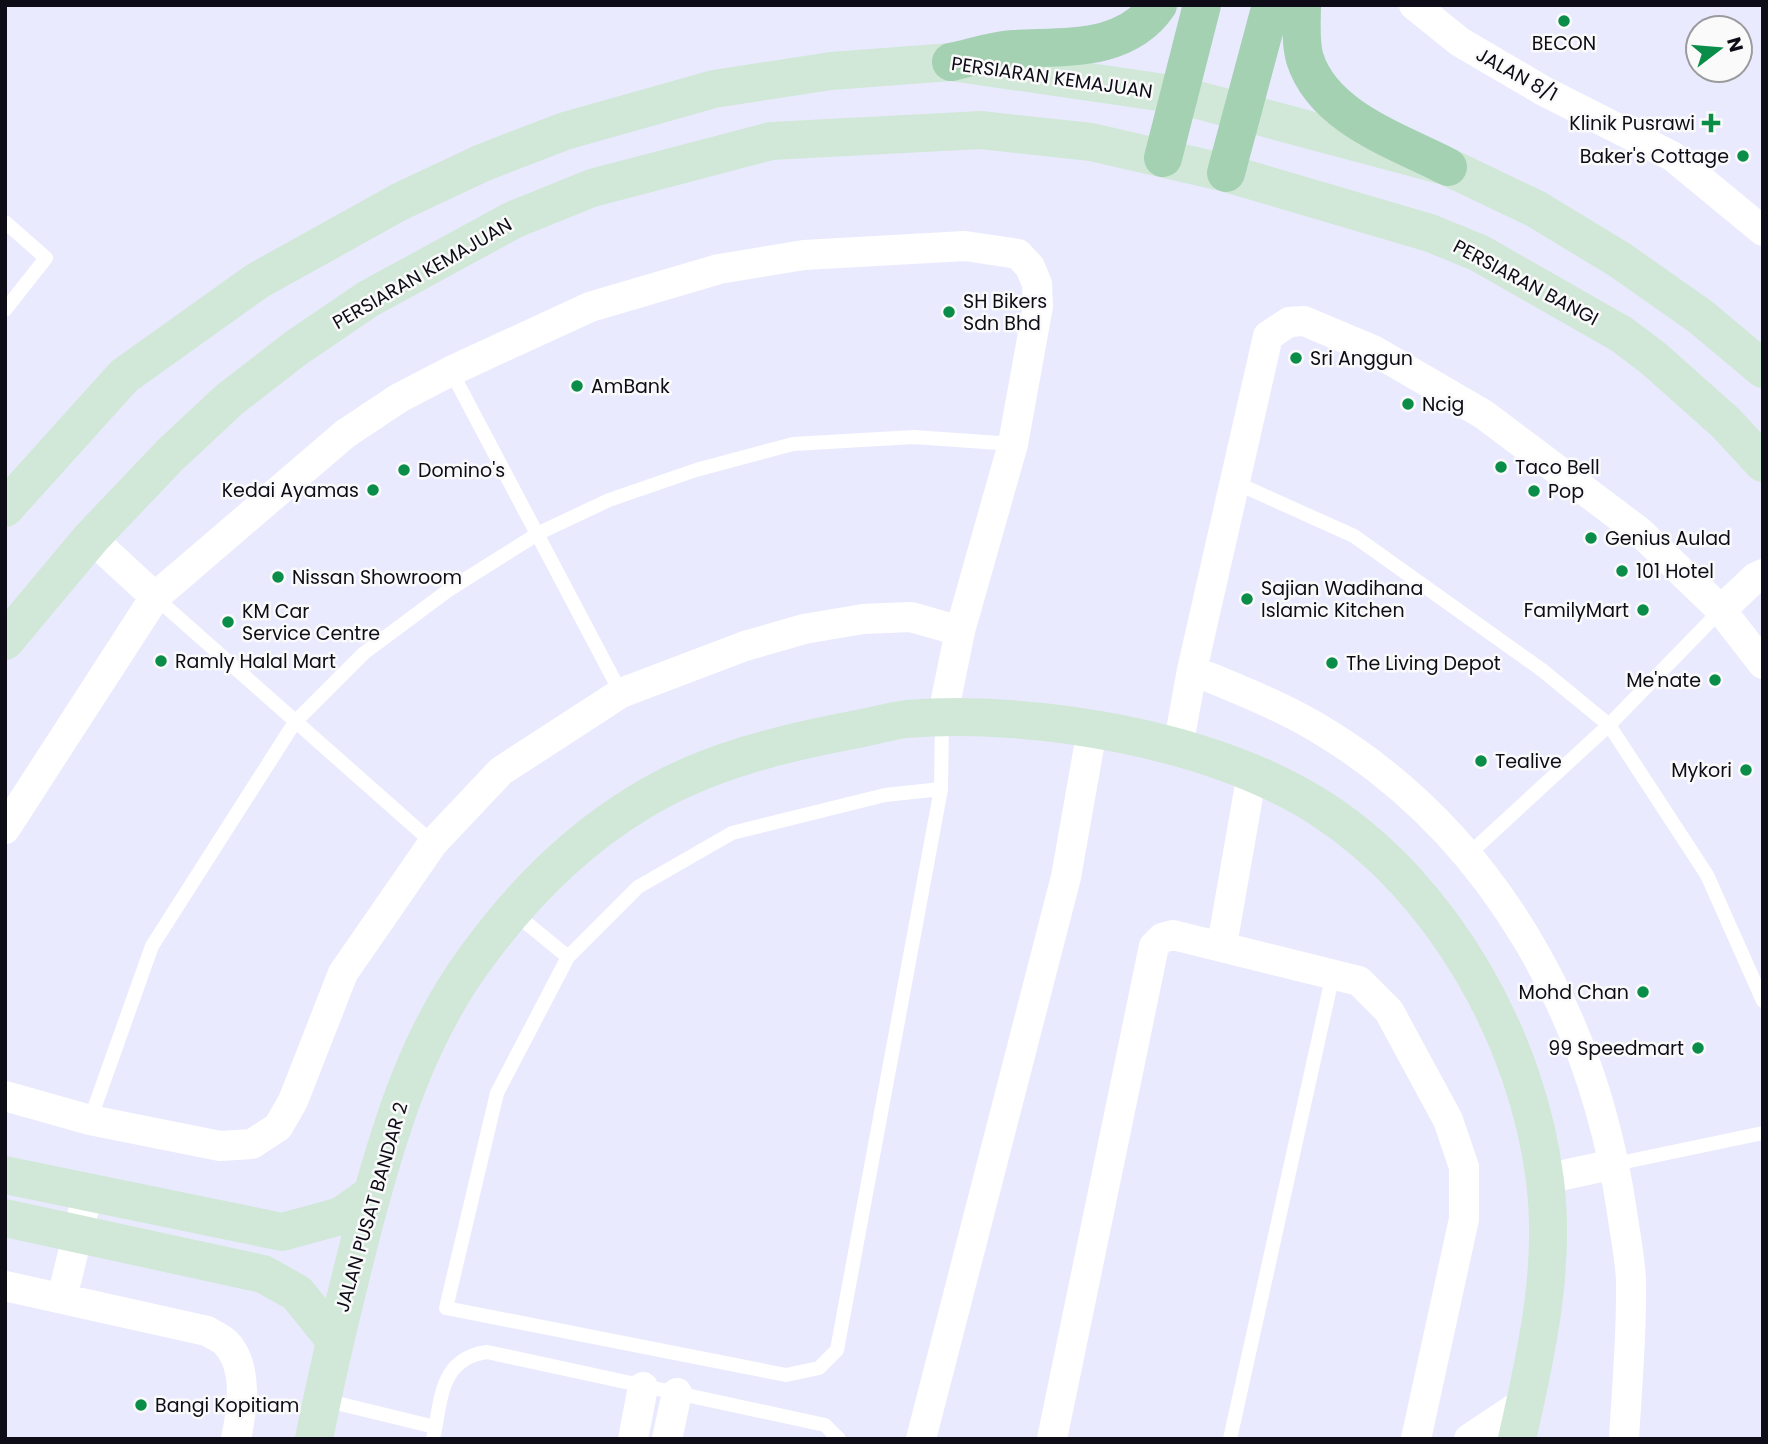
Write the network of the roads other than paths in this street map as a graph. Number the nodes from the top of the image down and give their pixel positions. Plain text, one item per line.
1 (1158, 5) edge
2 (1202, 5) edge
3 (1271, 5) edge
4 (1302, 5) edge
5 (1414, 6) edge
6 (951, 62) junction
7 (1179, 94) junction
8 (1242, 112) junction
9 (1163, 158) junction
10 (1448, 167) junction
11 (1226, 173) junction
12 (5, 222) edge
13 (1763, 231) edge
14 (5, 310) edge
15 (1763, 369) edge
16 (451, 371) junction
17 (1013, 444) junction
18 (1763, 463) edge
19 (1234, 482) junction
20 (5, 508) edge
21 (539, 533) junction
22 (91, 538) junction
23 (1763, 575) edge
24 (155, 597) junction
25 (1721, 610) junction
26 (960, 631) junction
27 (5, 641) edge
28 (1763, 664) edge
29 (1192, 670) junction
30 (621, 693) junction
31 (942, 719) junction
32 (295, 722) junction
33 (1609, 726) junction
34 (1092, 730) junction
35 (1178, 747) junction
36 (1252, 773) junction
37 (941, 789) junction
38 (5, 829) edge
39 (432, 844) junction
40 (1469, 854) junction
41 (513, 912) junction
42 (1222, 945) junction
43 (568, 957) junction
44 (1333, 974) junction
45 (1763, 1001) edge
46 (5, 1096) edge
47 (90, 1120) junction
48 (1763, 1133) edge
49 (1615, 1164) junction
50 (5, 1175) edge
51 (1545, 1180) junction
52 (88, 1192) junction
53 (372, 1194) junction
54 (5, 1218) edge
55 (78, 1234) junction
56 (5, 1286) edge
57 (62, 1298) junction
58 (334, 1339) junction
59 (643, 1387) junction
60 (677, 1393) junction
61 (322, 1399) junction
62 (1526, 1401) junction
63 (434, 1433) edge
64 (1421, 1436) edge
65 (236, 1439) edge
66 (314, 1439) edge
67 (633, 1439) edge
68 (667, 1439) edge
69 (839, 1439) edge
70 (921, 1439) edge
71 (1052, 1439) edge
72 (1230, 1439) edge
73 (1469, 1439) edge
74 (1517, 1439) edge
75 (1624, 1439) edge

1 - 6 main road
2 - 7 main road
3 - 8 main road
4 - 10 main road
5 - 13 street, JALAN 8/1
6 - 7 main road, PERSIARAN KEMAJUAN
6 - 20 main road, PERSIARAN KEMAJUAN
7 - 8 main road
7 - 9 main road
8 - 10 main road
8 - 11 main road
9 - 11 main road, PERSIARAN BANGI
9 - 22 main road, PERSIARAN KEMAJUAN
10 - 15 main road
11 - 18 main road, PERSIARAN BANGI
12 - 14 lane
16 - 17 street
16 - 21 lane
16 - 24 street
17 - 21 lane
17 - 26 street
19 - 25 street
19 - 29 street
19 - 33 lane
21 - 30 lane
21 - 32 lane
22 - 24 street
22 - 27 main road, PERSIARAN KEMAJUAN
23 - 25 street
24 - 32 lane
24 - 38 street
25 - 28 street
25 - 33 lane
26 - 30 street
26 - 31 street
29 - 35 street
29 - 40 street
30 - 39 street
31 - 34 main road, JALAN PUSAT BANDAR 2
31 - 37 lane
31 - 41 main road, JALAN PUSAT BANDAR 2
32 - 39 lane
32 - 47 lane
33 - 40 lane
33 - 45 lane
34 - 35 main road, JALAN PUSAT BANDAR 2
34 - 70 street
35 - 36 main road, JALAN PUSAT BANDAR 2
36 - 42 street
36 - 51 main road, JALAN PUSAT BANDAR 2
37 - 43 lane
37 - 43 lane
39 - 47 street
40 - 49 street
41 - 43 lane
41 - 53 main road, JALAN PUSAT BANDAR 2
42 - 44 street
42 - 71 street
44 - 64 street
44 - 72 lane
46 - 47 street
48 - 49 lane
49 - 51 street
49 - 75 street
50 - 52 main road
51 - 62 main road, JALAN PUSAT BANDAR 2
52 - 53 main road
52 - 55 street
53 - 58 main road, JALAN PUSAT BANDAR 2
54 - 55 main road
55 - 57 street
55 - 58 main road
56 - 57 street
57 - 65 street
58 - 61 main road, JALAN PUSAT BANDAR 2
59 - 60 lane
59 - 63 lane
59 - 67 street
60 - 68 street
60 - 69 lane
61 - 63 lane
61 - 66 main road, JALAN PUSAT BANDAR 2
62 - 73 street
62 - 74 main road, JALAN PUSAT BANDAR 2

